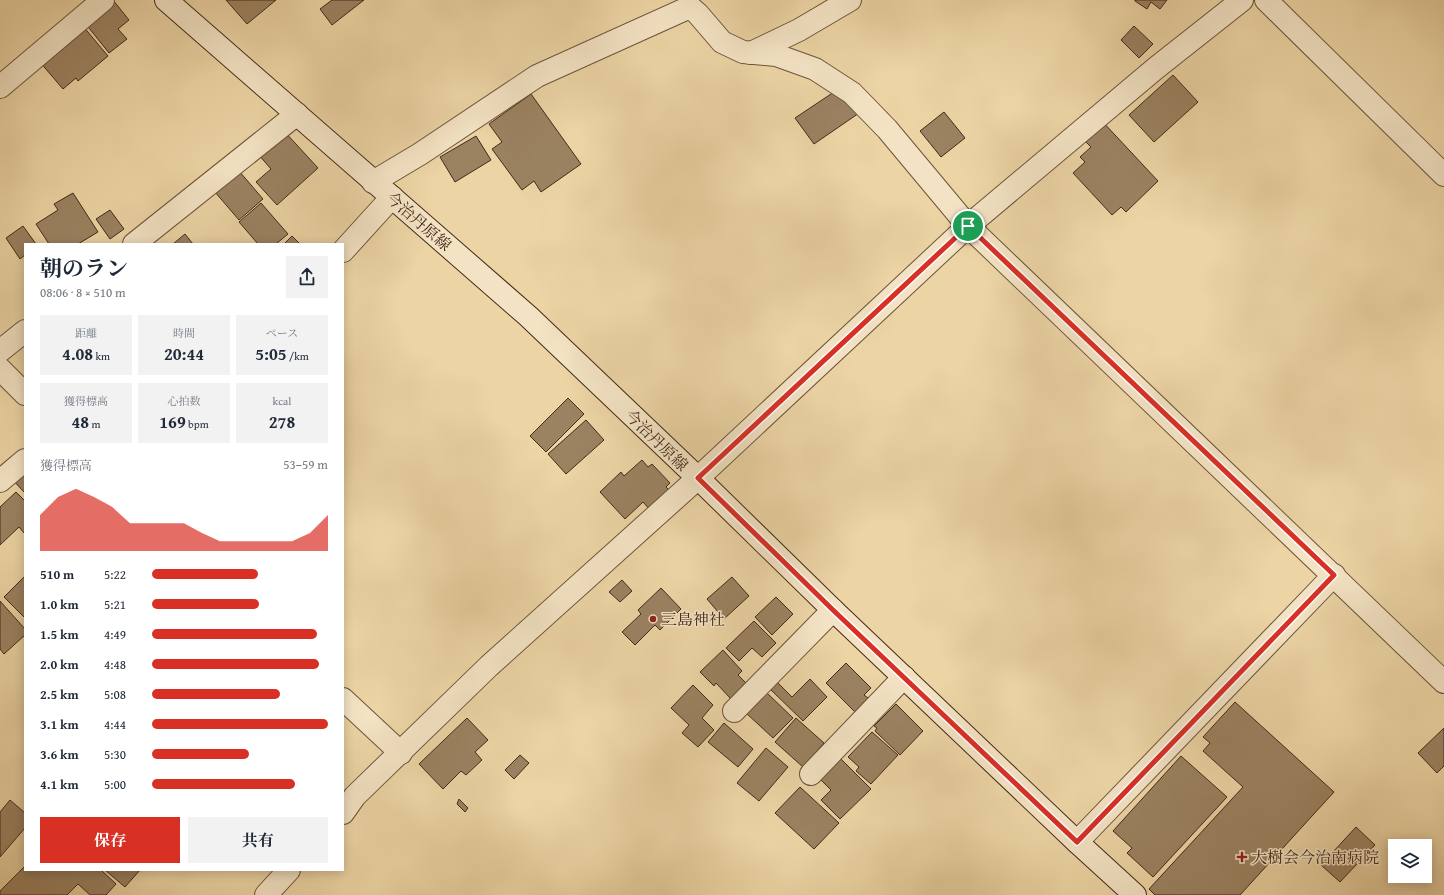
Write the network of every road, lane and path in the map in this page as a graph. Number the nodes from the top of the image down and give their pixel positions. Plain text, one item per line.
1 (103, 0) edge
2 (166, 0) edge
3 (850, 0) edge
4 (1266, 0) edge
5 (1234, 3) edge
6 (750, 53) junction
7 (0, 87) edge
8 (297, 114) junction
9 (1444, 174) edge
10 (373, 182) junction
11 (392, 197) junction
12 (968, 226) junction
13 (135, 243) edge
14 (344, 250) edge
15 (24, 332) edge
16 (0, 351) edge
17 (0, 369) edge
18 (24, 393) edge
19 (24, 461) edge
20 (698, 478) junction
21 (0, 481) edge
22 (1334, 575) junction
23 (833, 610) junction
24 (904, 677) junction
25 (1444, 682) edge
26 (344, 700) edge
27 (734, 711) dead end
28 (401, 753) junction
29 (811, 774) dead end
30 (344, 811) edge
31 (1077, 842) junction
32 (288, 871) edge
33 (266, 895) edge
34 (1135, 895) edge

1 - 7 street
2 - 8 street, 今治丹原線
3 - 6 street
4 - 9 street
5 - 12 street
6 - 10 street
6 - 12 street
8 - 10 street, 今治丹原線
8 - 13 street
10 - 11 street, 今治丹原線
11 - 14 street
11 - 20 street, 今治丹原線
12 - 20 street
12 - 22 street
15 - 16 street
17 - 18 street
19 - 21 street
20 - 23 street, 今治丹原線
20 - 28 street
22 - 25 street
22 - 31 street
23 - 24 street, 今治丹原線
23 - 27 street
24 - 29 street
24 - 31 street, 今治丹原線
26 - 28 street
28 - 30 street
31 - 34 street, 今治丹原線
32 - 33 street

